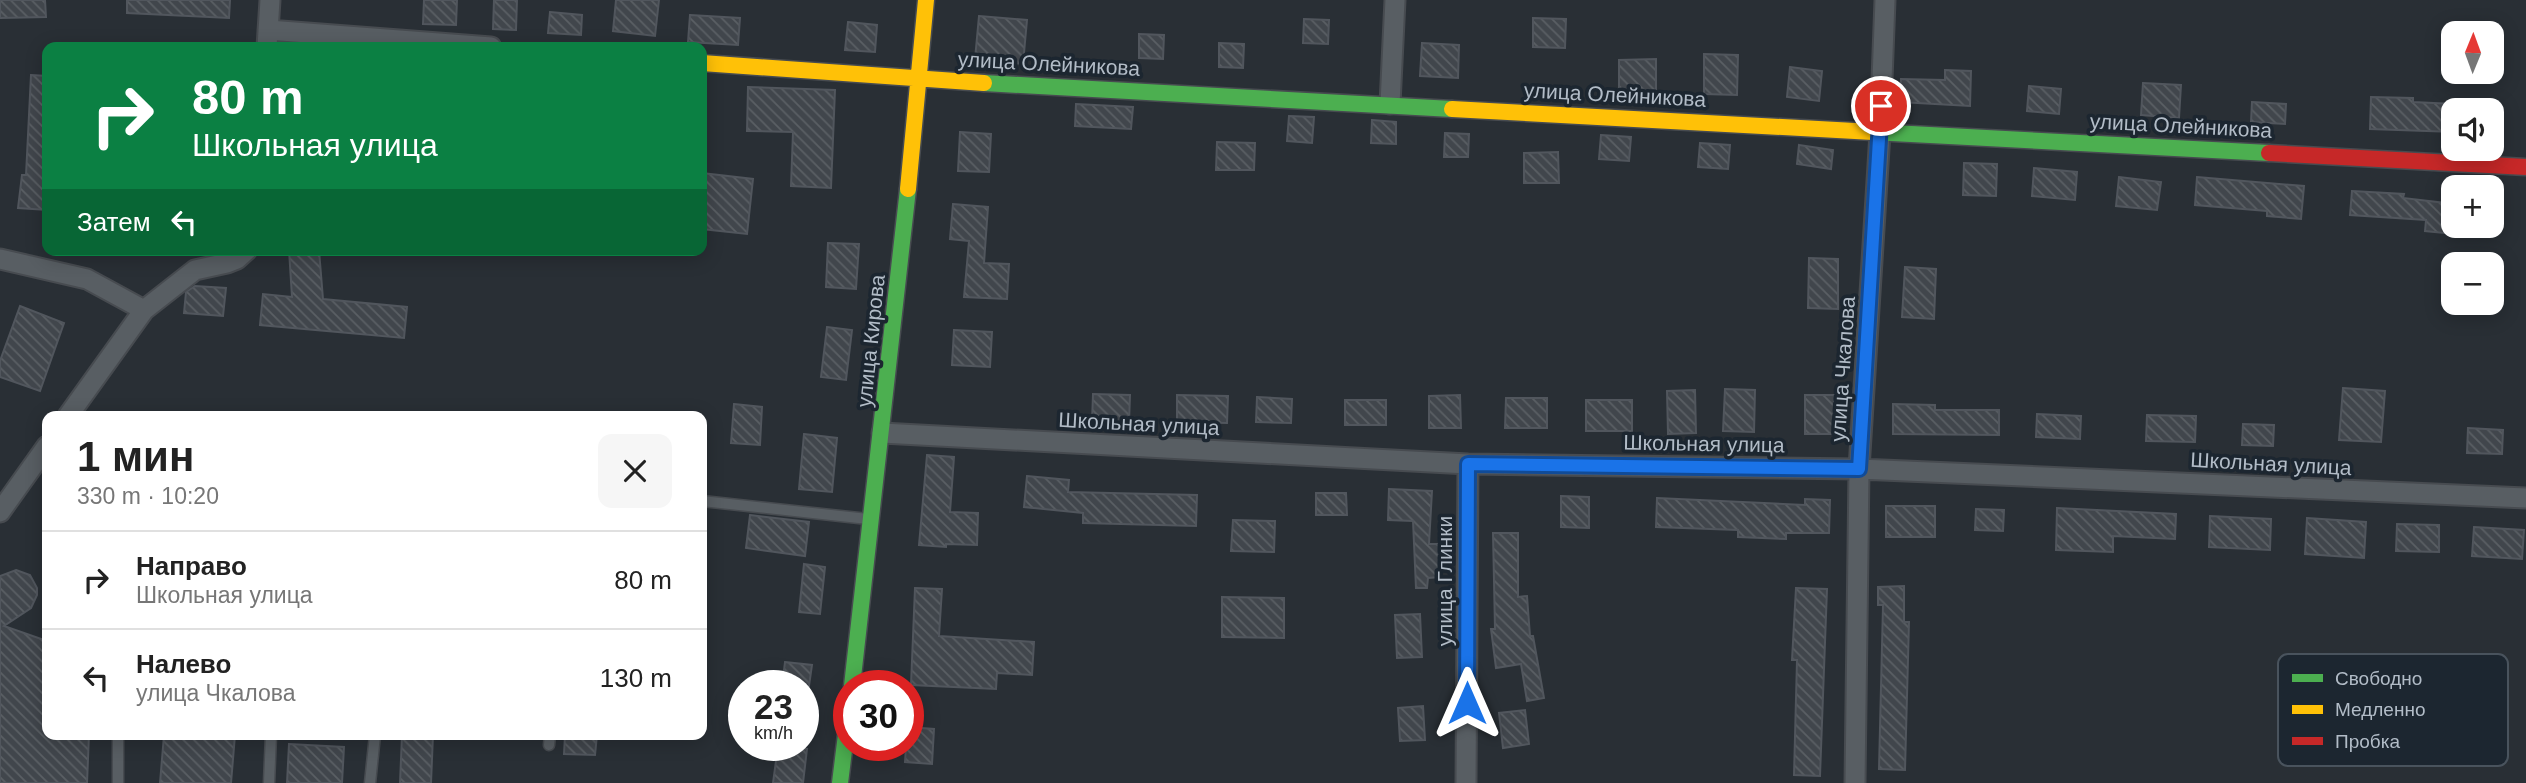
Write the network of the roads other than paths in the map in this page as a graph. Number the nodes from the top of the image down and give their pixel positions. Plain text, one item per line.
1 (270, 0) edge
2 (926, 0) edge
3 (1395, 0) edge
4 (1885, 0) edge
5 (268, 39) edge
6 (352, 42) edge
7 (707, 63) edge
8 (920, 80) junction
9 (1390, 104) junction
10 (1880, 133) junction
11 (2526, 167) edge
12 (240, 256) edge
13 (0, 259) edge
14 (144, 310) junction
15 (72, 411) edge
16 (882, 433) junction
17 (42, 453) edge
18 (1468, 464) junction
19 (1859, 469) junction
20 (2526, 498) edge
21 (707, 502) edge
22 (0, 512) edge
23 (872, 520) junction
24 (854, 670) edge
25 (118, 740) edge
26 (271, 740) edge
27 (374, 740) edge
28 (843, 761) edge
29 (118, 783) edge
30 (269, 783) edge
31 (370, 783) edge
32 (840, 783) edge
33 (1466, 783) edge
34 (1855, 783) edge

1 - 5 street
2 - 8 street, улица Кирова
3 - 9 street
4 - 10 street, улица Чкалова
5 - 6 street
7 - 8 street, улица Олейникова
8 - 9 street, улица Олейникова
8 - 16 street, улица Кирова
9 - 10 street, улица Олейникова
10 - 11 street, улица Олейникова
10 - 19 street, улица Чкалова
12 - 14 street
13 - 14 street
14 - 15 street
16 - 18 street, Школьная улица
16 - 23 street, улица Кирова
17 - 22 street
18 - 19 street, Школьная улица
18 - 33 street, улица Глинки
19 - 20 street, Школьная улица
19 - 34 street, улица Чкалова
21 - 23 lane
23 - 24 street, улица Кирова
25 - 29 lane
26 - 30 lane
27 - 31 lane
28 - 32 street

